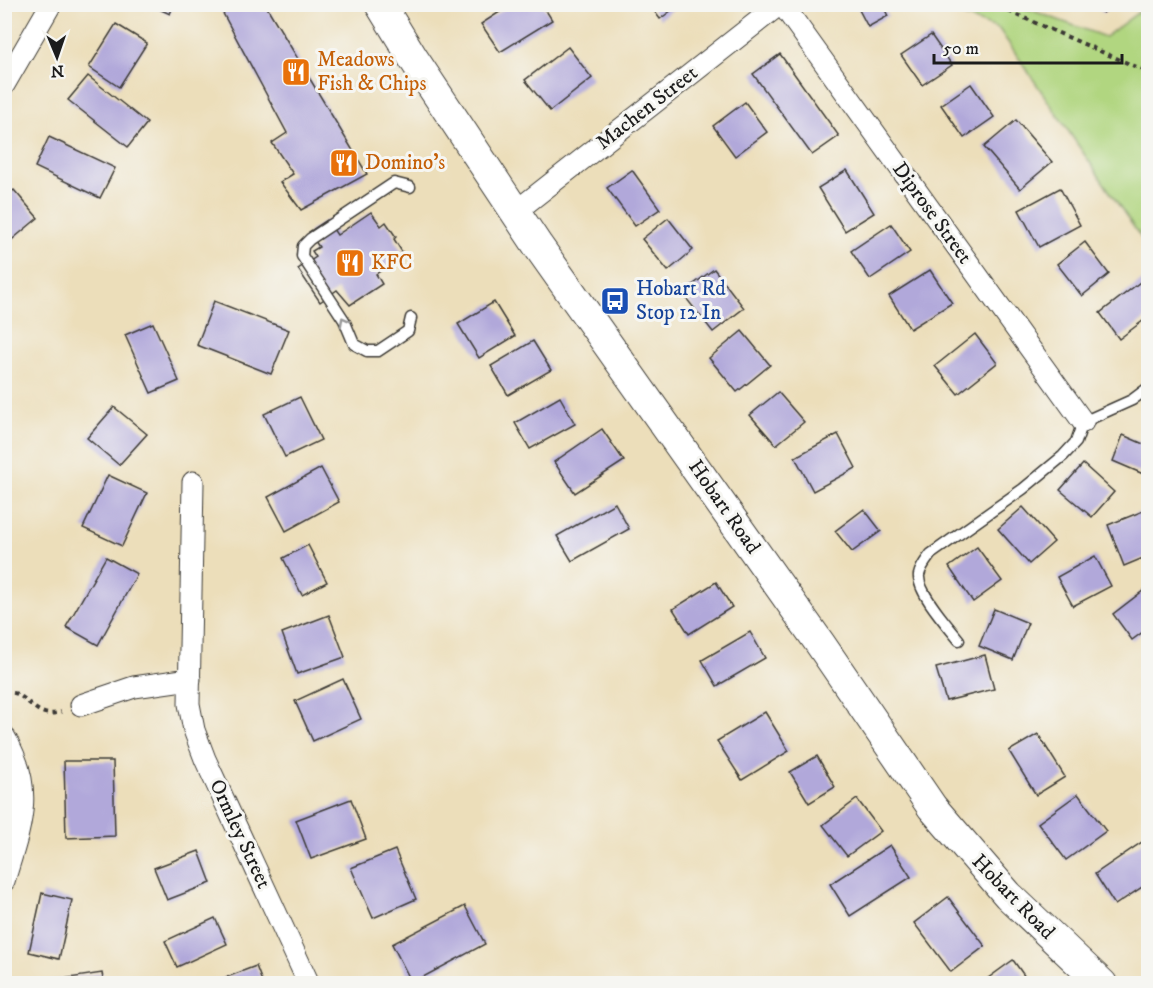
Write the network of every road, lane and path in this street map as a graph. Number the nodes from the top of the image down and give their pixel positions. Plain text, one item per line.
1 (51, 4) edge
2 (380, 4) edge
3 (781, 4) edge
4 (992, 4) edge
5 (1149, 72) edge
6 (4, 85) edge
7 (410, 188) dead end
8 (515, 212) junction
9 (411, 318) dead end
10 (1149, 388) edge
11 (1083, 422) junction
12 (194, 482) dead end
13 (959, 640) dead end
14 (190, 679) junction
15 (4, 692) edge
16 (81, 705) joint
17 (4, 735) edge
18 (4, 880) edge
19 (309, 984) edge
20 (1102, 984) edge

1 - 6 street
2 - 8 main road, Hobart Road
3 - 8 street, Machen Street
3 - 11 street, Diprose Street
4 - 5 path
9 -> 7 lane
8 - 20 main road, Hobart Road
10 - 11 lane
11 - 13 lane
12 - 14 street, Ormley Street
14 - 16 street
14 - 19 street, Ormley Street
15 - 16 path
17 - 18 street

